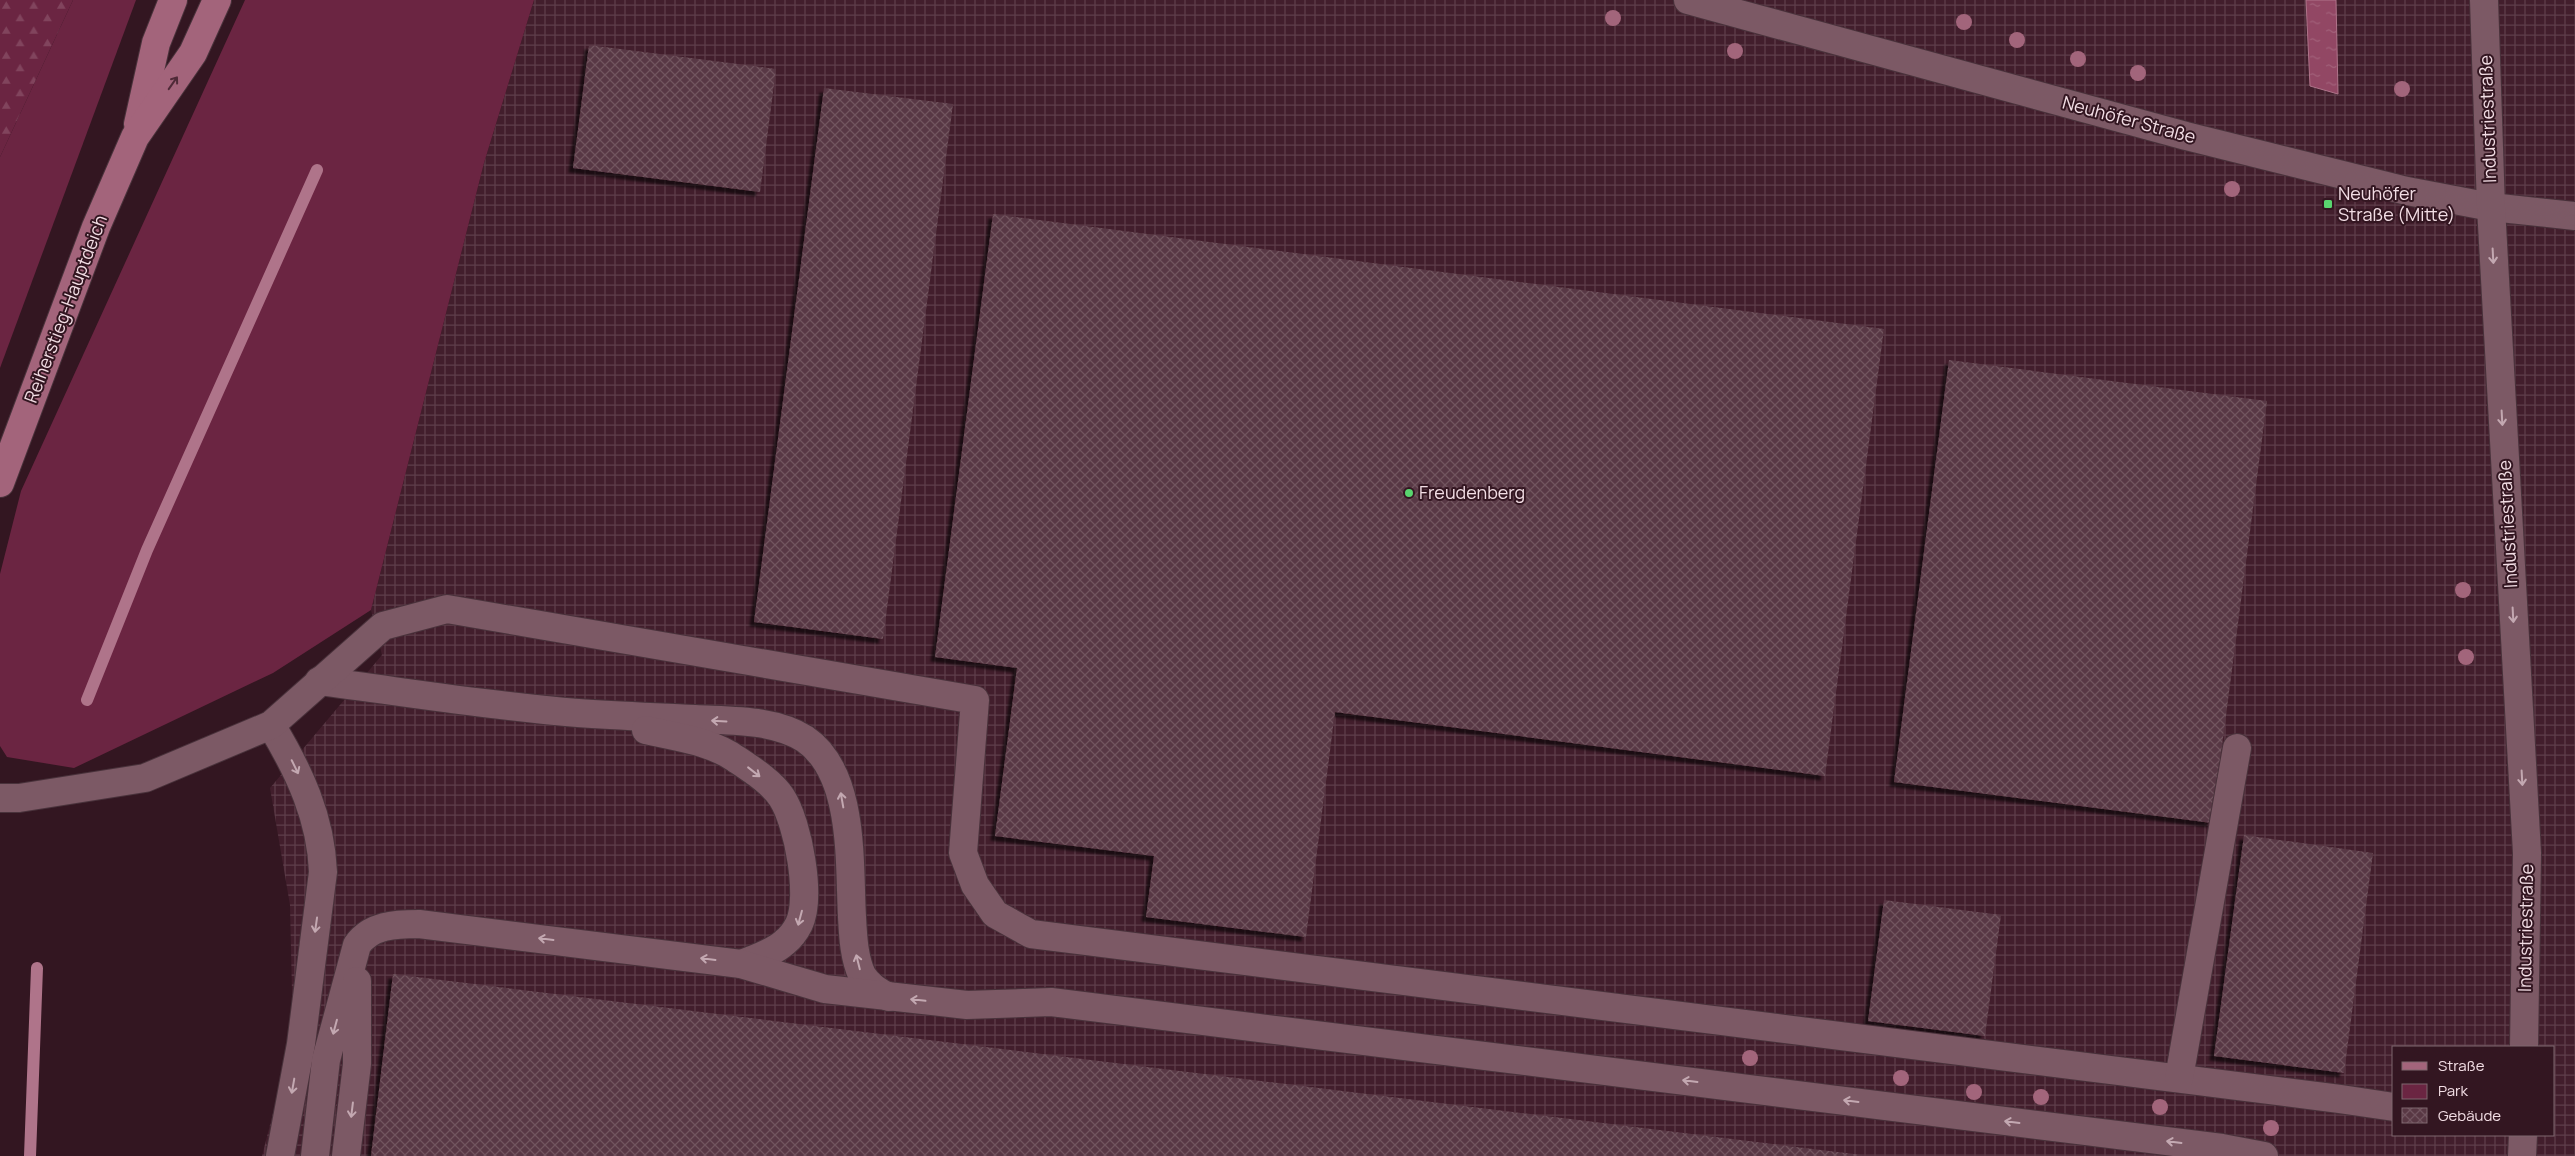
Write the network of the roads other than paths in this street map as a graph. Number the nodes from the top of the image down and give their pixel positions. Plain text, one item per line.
1 (173, 0) edge
2 (217, 0) edge
3 (1688, 0) edge
4 (2484, 0) edge
5 (135, 137) junction
6 (2491, 207) junction
7 (2575, 216) edge
8 (0, 483) edge
9 (319, 681) junction
10 (576, 713) junction
11 (271, 725) junction
12 (2237, 748) dead end
13 (0, 798) edge
14 (357, 946) junction
15 (741, 964) junction
16 (889, 996) junction
17 (2524, 1046) edge
18 (2179, 1078) junction
19 (2392, 1107) edge
20 (2522, 1136) edge
21 (280, 1156) edge
22 (315, 1156) edge
23 (346, 1156) edge
24 (2264, 1156) edge
25 (2522, 1156) edge

1 - 5 main road, Reiherstieg-Hauptdeich
5 -> 2 main road, Reiherstieg-Hauptdeich
3 - 6 street, Neuhöfer Straße
4 - 6 street, Industriestraße
5 - 8 main road, Reiherstieg-Hauptdeich
6 - 7 street, Neuhöfer Straße
6 -> 17 street, Industriestraße
9 - 10 street
9 - 11 street
9 - 18 street
10 -> 15 street
16 -> 10 street
11 - 13 street
11 -> 21 street
12 - 18 street
15 -> 14 street
14 -> 22 street
14 -> 23 street
15 - 16 street
24 -> 16 street
18 - 19 street
20 - 25 street

